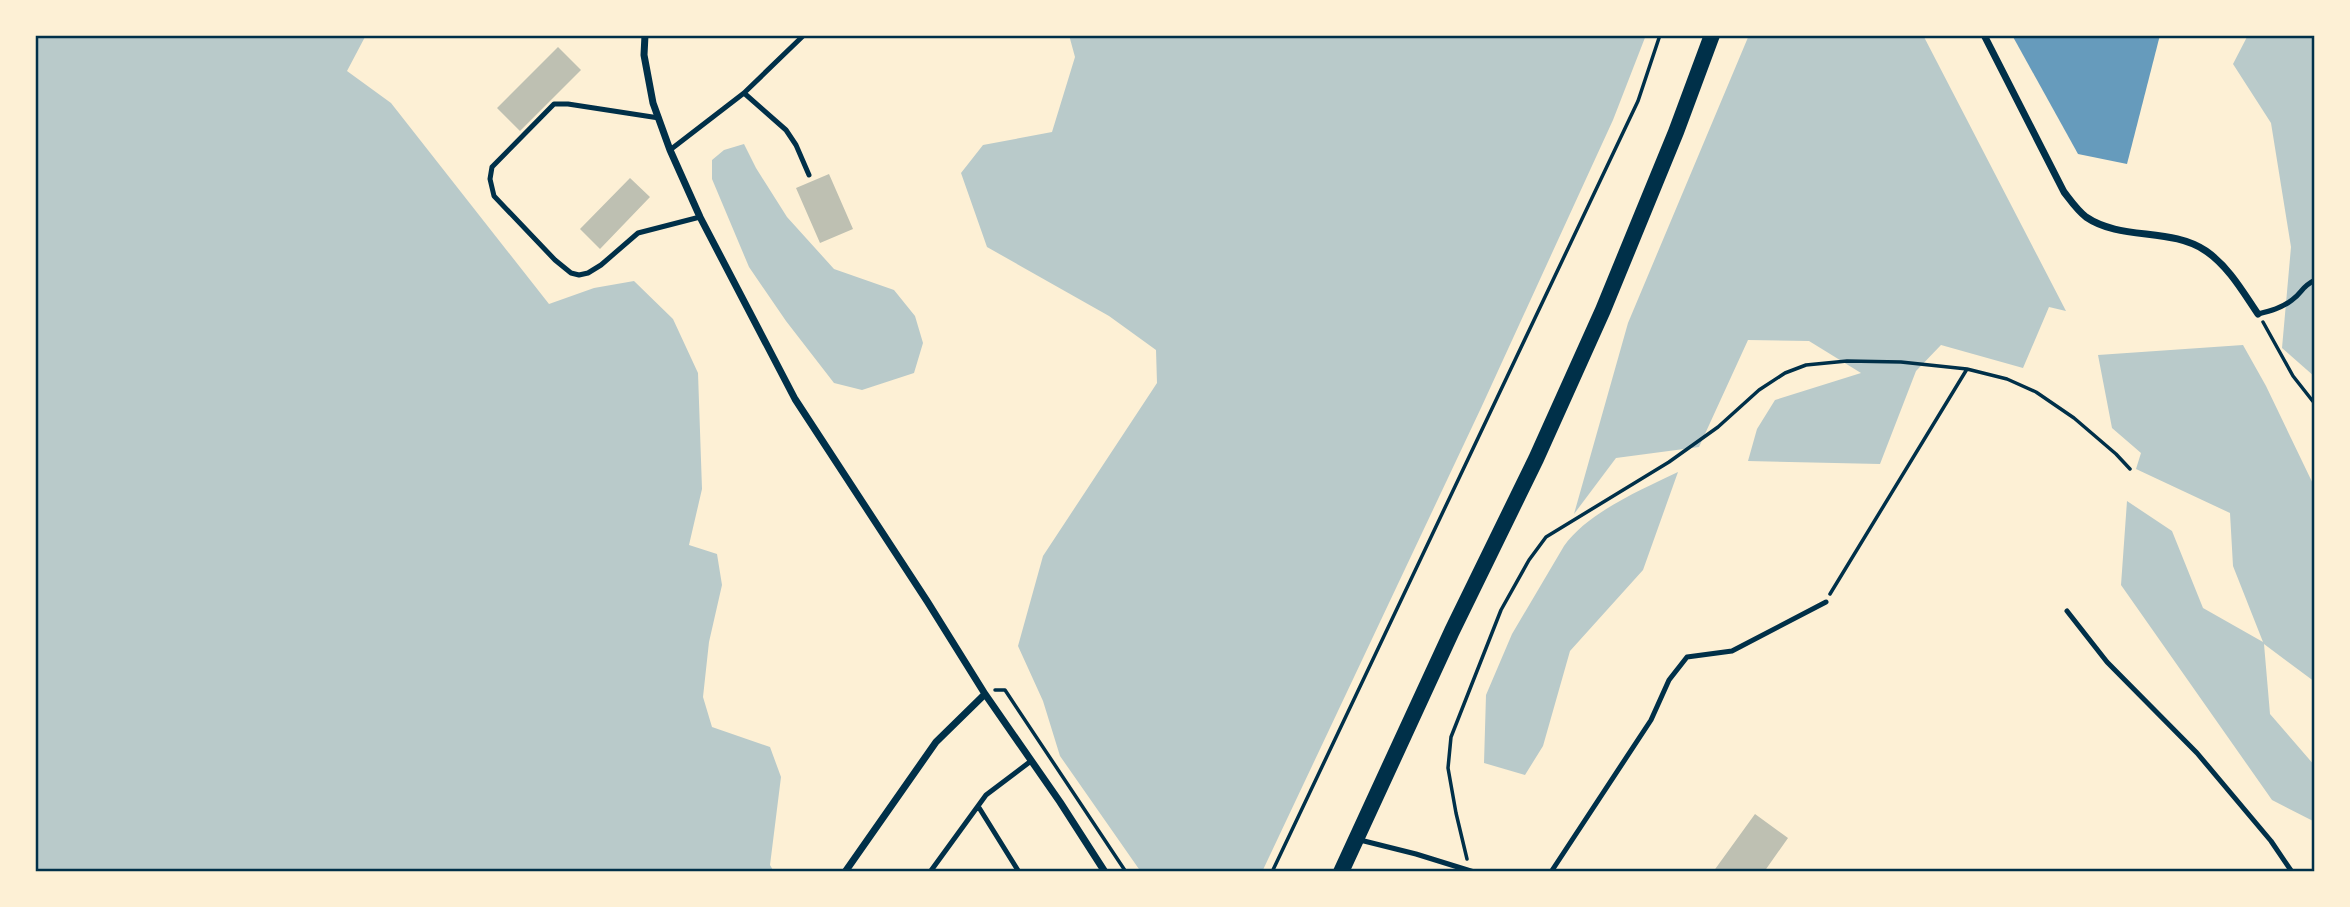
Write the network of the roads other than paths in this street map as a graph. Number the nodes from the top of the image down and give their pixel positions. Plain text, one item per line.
1 (645, 35) edge
2 (804, 35) edge
3 (1712, 35) edge
4 (1984, 35) edge
5 (744, 93) junction
6 (659, 118) junction
7 (670, 150) junction
8 (809, 175) dead end
9 (700, 217) junction
10 (2315, 280) edge
11 (2258, 314) joint
12 (1826, 602) road end
13 (2067, 611) dead end
14 (985, 694) junction
15 (1031, 761) junction
16 (978, 806) junction
17 (1357, 839) junction
18 (845, 872) edge
19 (930, 872) edge
20 (1019, 872) edge
21 (1105, 872) edge
22 (1341, 872) edge
23 (1472, 872) edge
24 (1551, 872) edge
25 (2292, 872) edge

1 - 6 street
2 - 5 lane
3 - 17 highway
4 - 11 street
5 - 7 lane
5 - 8 lane
6 - 7 street
6 - 9 lane
7 - 9 street
9 - 14 street
10 - 11 lane
12 - 24 lane
13 - 25 lane
14 - 15 street
14 - 18 street
15 - 16 lane
15 - 21 street
16 - 19 lane
16 - 20 lane
17 - 22 highway
17 - 23 lane

